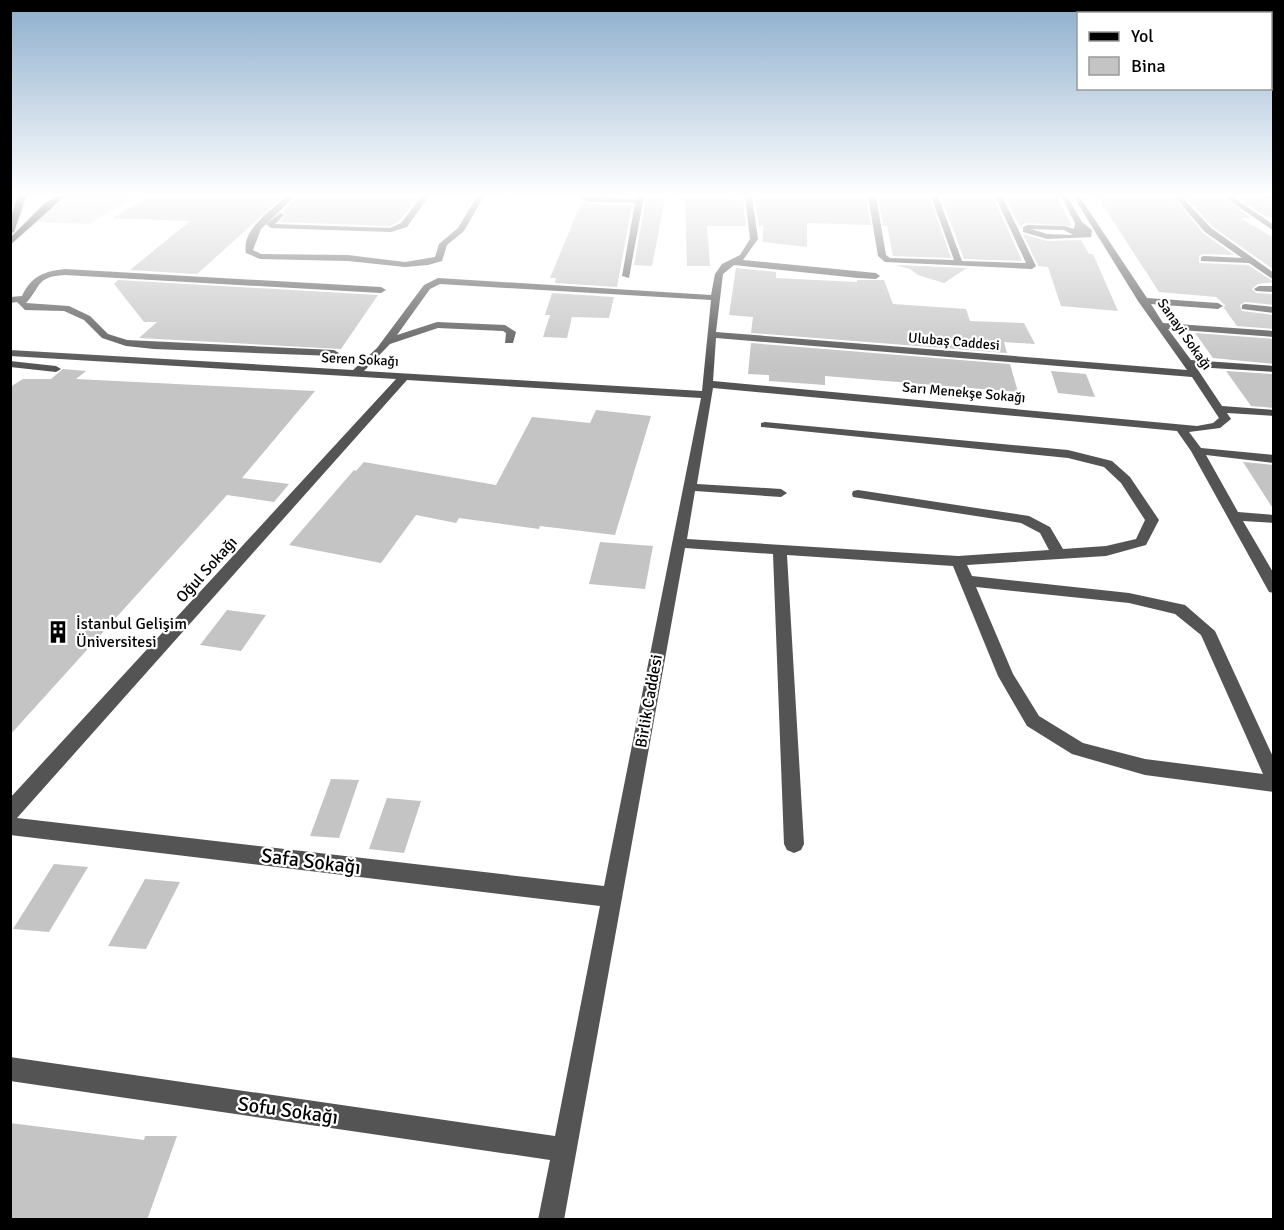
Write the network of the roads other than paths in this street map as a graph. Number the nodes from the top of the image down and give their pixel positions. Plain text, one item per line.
1 (254, 253) edge
2 (440, 253) edge
3 (630, 253) edge
4 (745, 253) edge
5 (882, 253) edge
6 (956, 253) edge
7 (1026, 253) edge
8 (1113, 253) edge
9 (1240, 253) edge
10 (1204, 259) dead end
11 (1251, 261) junction
12 (734, 262) junction
13 (959, 263) junction
14 (626, 276) dead end
15 (876, 276) dead end
16 (1274, 277) edge
17 (1259, 289) dead end
18 (1274, 289) edge
19 (381, 290) dead end
20 (26, 298) junction
21 (716, 298) junction
22 (10, 300) edge
23 (1143, 301) junction
24 (1218, 306) dead end
25 (1245, 307) dead end
26 (1274, 310) edge
27 (1160, 326) junction
28 (1274, 334) edge
29 (711, 335) junction
30 (508, 341) dead end
31 (387, 342) junction
32 (10, 353) edge
33 (334, 353) dead end
34 (1188, 363) junction
35 (10, 364) edge
36 (56, 369) dead end
37 (1274, 369) edge
38 (355, 374) junction
39 (1196, 374) junction
40 (404, 377) junction
41 (708, 389) junction
42 (1218, 409) junction
43 (1274, 413) edge
44 (765, 425) dead end
45 (1181, 428) junction
46 (1197, 452) junction
47 (1274, 459) edge
48 (689, 487) junction
49 (782, 493) dead end
50 (858, 494) dead end
51 (1233, 516) junction
52 (1274, 519) edge
53 (678, 543) junction
54 (780, 549) junction
55 (1058, 553) junction
56 (958, 561) junction
57 (966, 581) junction
58 (1274, 588) edge
59 (1274, 782) edge
60 (10, 812) edge
61 (10, 826) edge
62 (794, 844) dead end
63 (612, 897) junction
64 (10, 1070) edge
65 (566, 1150) junction
66 (551, 1220) edge

1 - 2 street
3 - 14 street
4 - 12 street, Birlik Caddesi
5 - 13 street
6 - 13 street
7 - 13 street
8 - 23 street, Sanayi Sokağı
9 - 11 street
10 - 11 street
11 - 16 street
12 - 15 street
12 - 21 street, Birlik Caddesi
17 - 18 street
19 - 20 street
20 - 22 street
20 - 33 street
21 - 29 street, Birlik Caddesi
21 - 31 street
23 - 24 street
23 - 27 street, Sanayi Sokağı
25 - 26 street
27 - 28 street
27 - 34 street, Sanayi Sokağı
29 - 39 street, Ulubaş Caddesi
29 - 41 street, Birlik Caddesi
30 - 31 street
31 - 38 street
32 - 38 street, Seren Sokağı
34 - 37 street
34 - 39 street, Sanayi Sokağı
35 - 36 street
38 - 40 street, Seren Sokağı
39 - 42 street, Sanayi Sokağı
40 - 41 street, Seren Sokağı
40 - 60 street, Oğul Sokağı
41 - 45 street, Sarı Menekşe Sokağı
41 - 48 street, Birlik Caddesi
42 - 43 street
42 - 45 street, Sarı Menekşe Sokağı
44 - 55 street
45 - 46 street
46 - 47 street
46 - 51 street
48 - 49 street
48 - 53 street, Birlik Caddesi
50 - 55 street
51 - 52 street
51 - 58 street
53 - 54 street
53 - 63 street, Birlik Caddesi
54 - 56 street
54 - 62 street
55 - 56 street
56 - 57 street
57 - 59 street
57 - 59 street
61 - 63 street, Safa Sokağı
63 - 65 street, Birlik Caddesi
64 - 65 street, Sofu Sokağı
65 - 66 street, Birlik Caddesi

